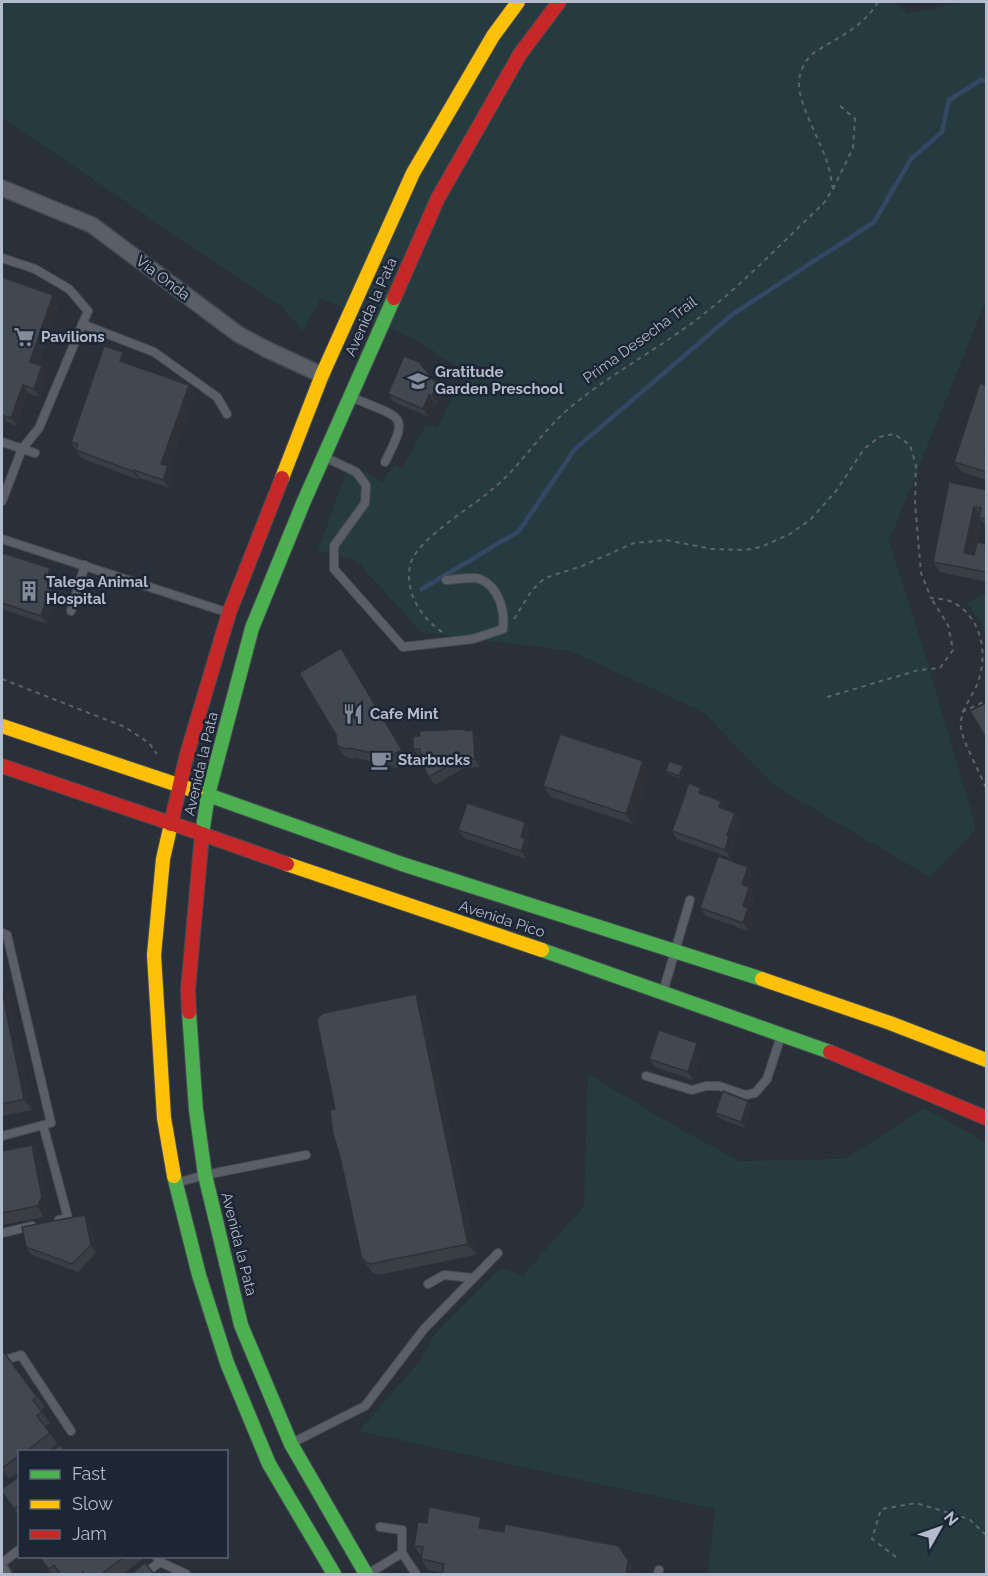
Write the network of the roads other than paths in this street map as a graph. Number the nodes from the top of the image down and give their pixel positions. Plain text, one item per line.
1 (518, 2) edge
2 (559, 2) edge
3 (2, 188) edge
4 (2, 258) edge
5 (82, 324) junction
6 (322, 375) junction
7 (334, 391) dead end
8 (350, 396) junction
9 (227, 414) dead end
10 (320, 425) dead end
11 (332, 436) junction
12 (2, 442) edge
13 (22, 449) junction
14 (35, 453) dead end
15 (323, 456) junction
16 (385, 462) dead end
17 (2, 501) edge
18 (2, 539) edge
19 (86, 565) junction
20 (446, 580) dead end
21 (70, 611) dead end
22 (229, 613) junction
23 (2, 726) edge
24 (2, 766) edge
25 (179, 786) junction
26 (208, 795) junction
27 (171, 824) junction
28 (202, 834) junction
29 (690, 900) dead end
30 (2, 933) edge
31 (675, 951) junction
32 (662, 993) junction
33 (782, 1035) junction
34 (987, 1060) edge
35 (646, 1076) dead end
36 (987, 1118) edge
37 (43, 1125) junction
38 (2, 1136) edge
39 (306, 1155) dead end
40 (205, 1175) junction
41 (175, 1184) junction
42 (2, 1233) edge
43 (498, 1253) dead end
44 (472, 1278) junction
45 (428, 1284) dead end
46 (2, 1361) edge
47 (71, 1431) dead end
48 (291, 1444) junction
49 (380, 1527) dead end
50 (18, 1551) edge
51 (402, 1553) junction
52 (158, 1559) edge
53 (2, 1563) edge
54 (144, 1575) edge
55 (186, 1575) edge
56 (334, 1575) edge
57 (366, 1575) edge
58 (416, 1575) edge

1 - 6 main road, Avenida la Pata
2 - 8 main road, Avenida la Pata
3 - 6 street, Via Onda
4 - 5 lane
5 - 9 lane
5 - 13 lane
6 - 7 main road
6 - 22 main road, Avenida la Pata
8 - 11 main road, Avenida la Pata
8 - 16 lane
10 - 11 main road
11 - 15 main road, Avenida la Pata
12 - 13 lane
13 - 14 lane
13 - 17 lane
15 - 20 lane
15 - 26 main road, Avenida la Pata
18 - 19 lane
19 - 21 lane
19 - 22 lane
22 - 25 main road, Avenida la Pata
23 - 25 main road, Avenida Pico
24 - 27 main road, Avenida Pico
25 - 26 main road, Avenida Pico
25 - 27 main road, Avenida la Pata
26 - 28 main road, Avenida la Pata
26 - 31 main road, Avenida Pico
27 - 28 main road, Avenida Pico
27 - 41 main road, Avenida la Pata
28 - 32 main road, Avenida Pico
28 - 40 main road, Avenida la Pata
29 - 31 lane
30 - 37 lane
31 - 32 lane
31 - 34 main road, Avenida Pico
32 - 33 main road, Avenida Pico
33 - 35 lane
33 - 36 main road, Avenida Pico
37 - 38 lane
37 - 42 lane
39 - 40 lane
40 - 41 lane
40 - 48 main road, Avenida la Pata
41 - 56 main road, Avenida la Pata
43 - 44 lane
44 - 45 lane
44 - 48 lane
46 - 47 lane
48 - 57 main road, Avenida la Pata
49 - 51 lane
50 - 53 lane
51 - 57 lane
51 - 58 lane
52 - 54 lane
52 - 55 lane

